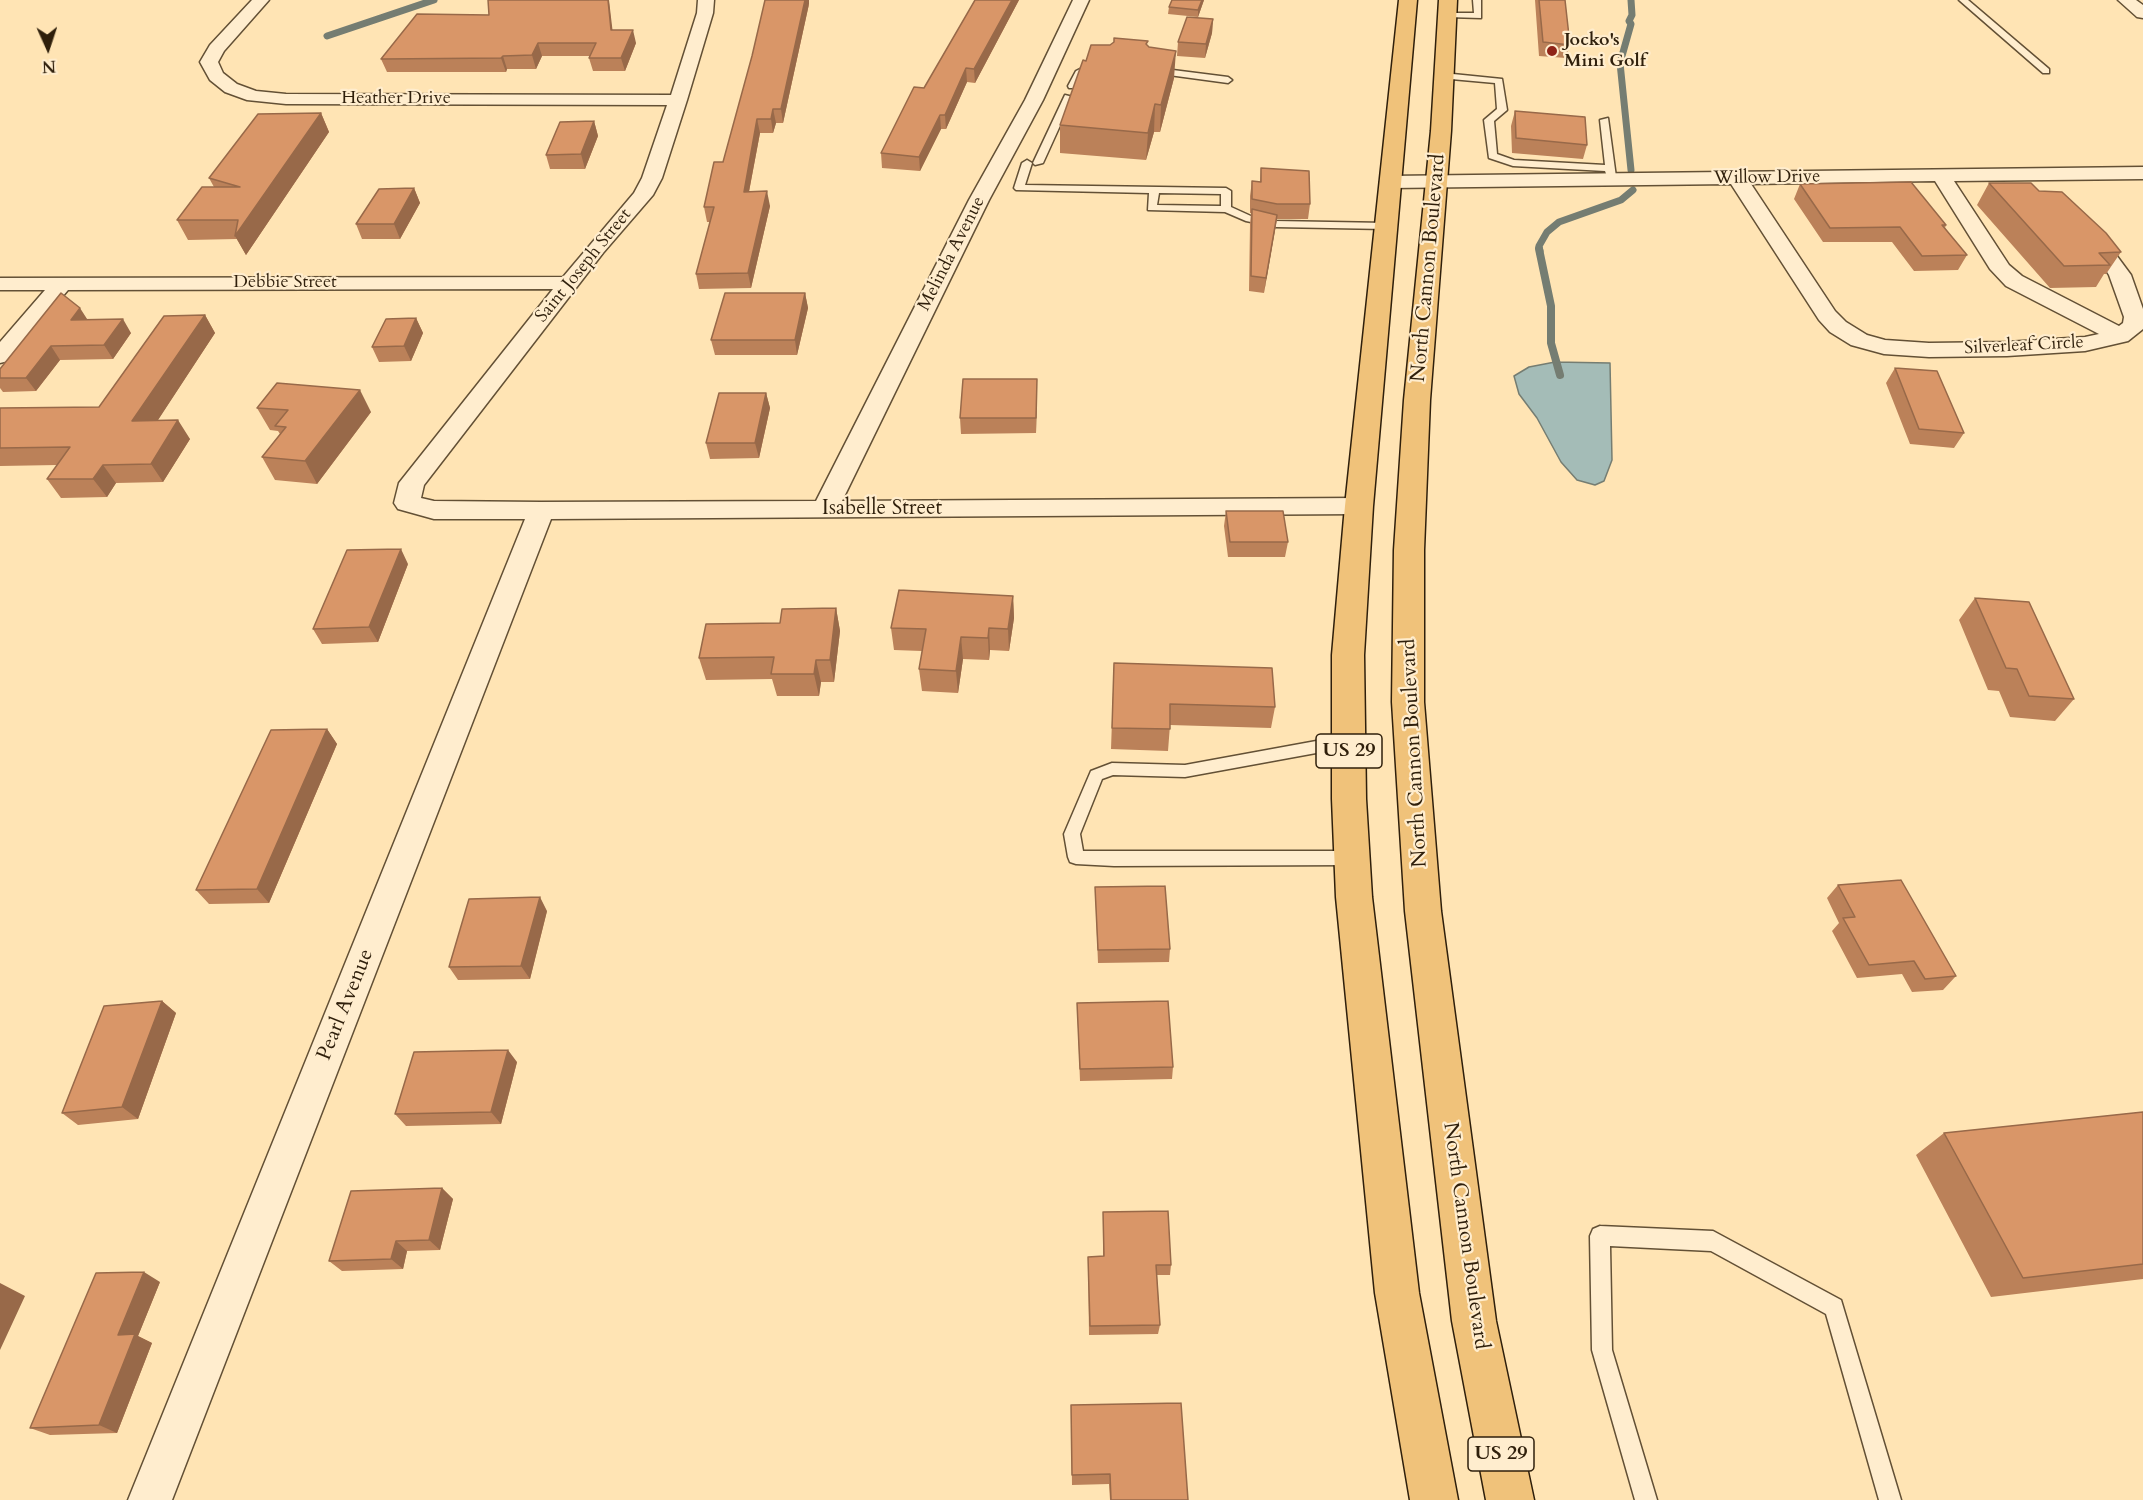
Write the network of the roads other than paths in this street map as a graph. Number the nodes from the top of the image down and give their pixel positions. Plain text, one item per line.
1 (261, 0) edge
2 (706, 0) edge
3 (1081, 0) edge
4 (1408, 0) edge
5 (1478, 0) edge
6 (1963, 0) edge
7 (2126, 0) edge
8 (1447, 8) edge
9 (2143, 13) edge
10 (1100, 66) edge
11 (1151, 70) edge
12 (2046, 71) dead end
13 (1443, 76) junction
14 (1228, 80) dead end
15 (1072, 86) edge
16 (1068, 97) edge
17 (678, 100) junction
18 (1605, 120) dead end
19 (2143, 173) edge
20 (1610, 174) junction
21 (1737, 178) junction
22 (1945, 181) junction
23 (1390, 182) junction
24 (1436, 182) junction
25 (1154, 190) junction
26 (2024, 196) edge
27 (1226, 209) junction
28 (2075, 224) edge
29 (1386, 226) junction
30 (569, 283) junction
31 (0, 284) edge
32 (62, 284) junction
33 (2120, 336) junction
34 (0, 356) edge
35 (407, 503) joint
36 (1359, 506) junction
37 (825, 509) junction
38 (541, 511) junction
39 (1349, 741) junction
40 (1352, 858) junction
41 (150, 1500) edge
42 (1434, 1500) edge
43 (1510, 1500) edge
44 (1646, 1500) edge
45 (1890, 1500) edge

1 - 17 street, Heather Drive
2 - 17 street, Saint Joseph Street
3 - 37 street, Melinda Avenue
4 - 23 main road, US 29
5 - 8 lane
6 - 12 lane
7 - 9 street
8 - 13 main road, North Cannon Boulevard / US 29
10 - 15 lane
11 - 14 lane
13 - 20 lane
13 - 24 main road, North Cannon Boulevard / US 29
16 - 25 lane
17 - 30 street, Saint Joseph Street
18 - 20 lane
19 - 22 street, Willow Drive
20 - 21 street, Willow Drive
20 - 24 street, Willow Drive
21 - 22 street, Willow Drive
21 - 33 street, Silverleaf Circle
22 - 26 street
22 - 33 street
23 - 24 street, Willow Drive
23 - 29 main road, US 29
24 - 43 main road, North Cannon Boulevard / US 29
25 - 27 lane
25 - 27 lane
27 - 29 lane
28 - 33 street
29 - 36 main road, US 29
30 - 32 street, Debbie Street
30 - 35 street, Saint Joseph Street
31 - 32 street, Debbie Street
32 - 34 street
35 - 38 street, Isabelle Street
36 - 37 street, Isabelle Street
36 - 39 main road, US 29
37 - 38 street, Isabelle Street
38 - 41 street, Pearl Avenue
39 - 40 main road, US 29
39 - 40 lane
40 - 42 main road, US 29
44 - 45 lane

